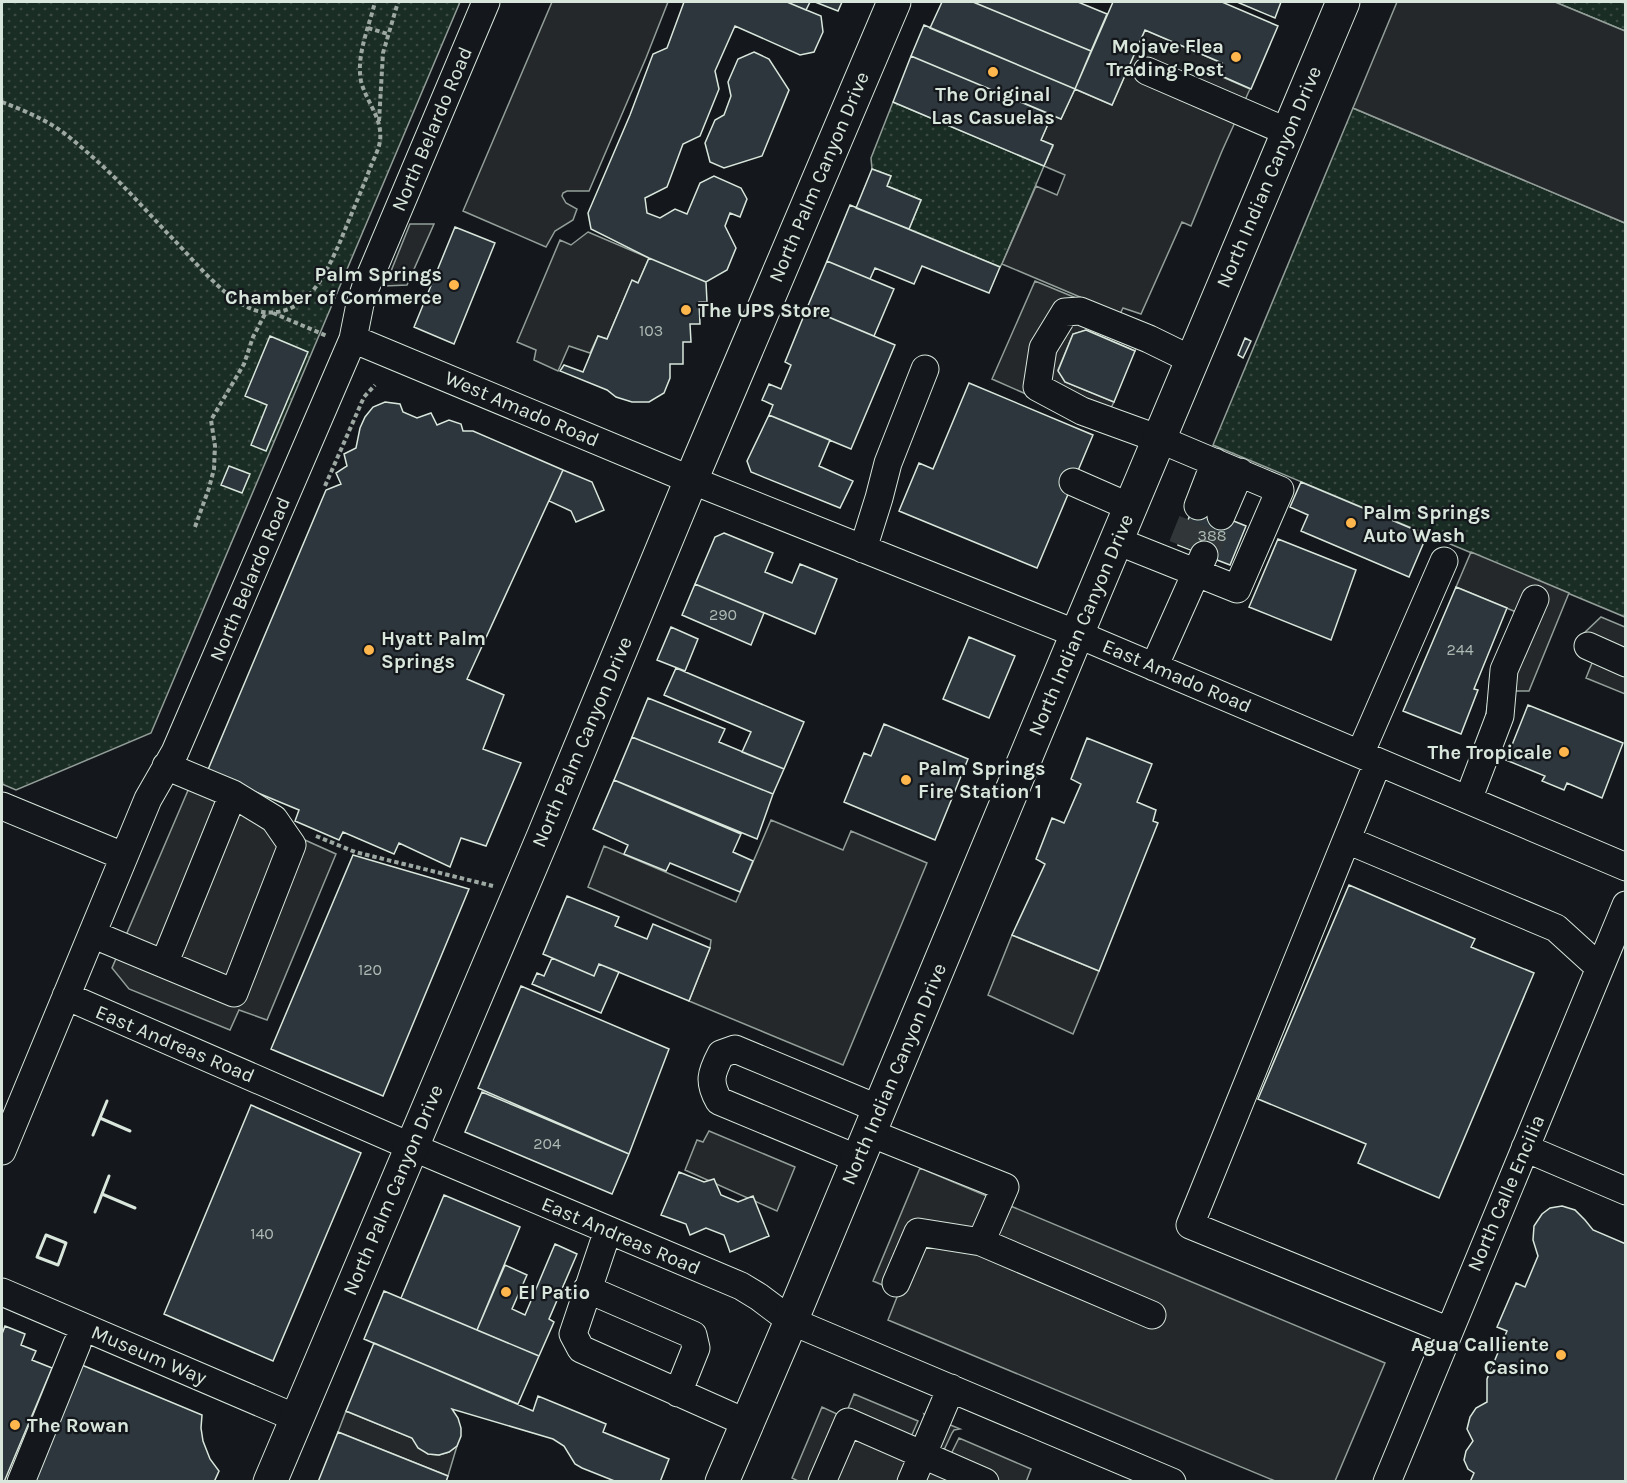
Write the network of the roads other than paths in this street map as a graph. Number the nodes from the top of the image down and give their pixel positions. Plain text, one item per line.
1 (486, 2) edge
2 (894, 2) edge
3 (1343, 2) edge
4 (1147, 71) dead end
5 (1288, 132) junction
6 (352, 342) junction
7 (1192, 360) junction
8 (925, 369) dead end
9 (1159, 439) junction
10 (1227, 467) junction
11 (691, 480) junction
12 (1073, 482) dead end
13 (1130, 507) junction
14 (1209, 511) tunnel mouth
15 (1117, 541) junction
16 (863, 549) junction
17 (1189, 560) junction
18 (1444, 561) dead end
19 (1535, 599) dead end
20 (1077, 634) junction
21 (1588, 646) dead end
22 (1626, 663) edge
23 (1154, 667) junction
24 (1369, 758) junction
25 (166, 766) junction
26 (233, 794) junction
27 (1467, 800) junction
28 (2, 806) edge
29 (1347, 840) junction
30 (123, 856) junction
31 (1626, 867) edge
32 (1626, 905) edge
33 (92, 934) junction
34 (164, 964) junction
35 (1600, 968) junction
36 (66, 996) junction
37 (869, 1134) junction
38 (412, 1147) junction
39 (1525, 1148) junction
40 (2, 1151) edge
41 (1626, 1191) edge
42 (608, 1230) junction
43 (981, 1242) junction
44 (896, 1283) dead end
45 (587, 1289) junction
46 (2, 1292) edge
47 (1152, 1315) dead end
48 (791, 1321) junction
49 (1449, 1331) junction
50 (78, 1344) dead end
51 (951, 1388) junction
52 (678, 1393) junction
53 (296, 1418) junction
54 (747, 1423) junction
55 (922, 1454) junction
56 (21, 1482) edge
57 (270, 1482) edge
58 (722, 1482) edge
59 (822, 1482) edge
60 (910, 1482) edge
61 (985, 1482) edge
62 (1172, 1482) edge
63 (1387, 1482) edge

1 - 6 street, North Belardo Road
2 - 11 main road, North Palm Canyon Drive
3 - 5 main road, North Indian Canyon Drive
4 - 5 street
5 - 7 main road, North Indian Canyon Drive
6 - 11 street, West Amado Road
6 - 25 street, North Belardo Road
7 - 9 main road, North Indian Canyon Drive
7 - 9 street
8 - 16 street
9 - 10 street
9 - 13 main road, North Indian Canyon Drive
10 - 14 street
10 - 17 street
11 - 16 street, East Amado Road
11 - 38 main road, North Palm Canyon Drive
12 - 13 street
13 - 15 main road, North Indian Canyon Drive
15 - 17 street
15 - 20 main road, North Indian Canyon Drive
16 - 20 street, East Amado Road
17 - 23 street
18 - 24 street
19 - 27 street
20 - 23 street, East Amado Road
20 - 37 main road, North Indian Canyon Drive
21 - 22 street
23 - 24 street, East Amado Road
24 - 27 street, East Amado Road
24 - 29 street
25 - 26 street
25 - 30 street, North Belardo Road
26 - 34 street
26 - 34 street
27 - 31 street, East Amado Road
28 - 30 street
29 - 35 street
29 - 49 street
30 - 33 street, North Belardo Road
32 - 35 street, North Calle Encilia
33 - 34 street
33 - 36 street, North Belardo Road
35 - 39 street, North Calle Encilia
36 - 38 street, East Andreas Road
36 - 40 street, North Belardo Road
37 - 37 street
37 - 43 street
37 - 48 main road, North Indian Canyon Drive
38 - 42 street, East Andreas Road
38 - 53 main road, North Palm Canyon Drive
39 - 41 street
39 - 49 street, North Calle Encilia
42 - 45 street
42 - 48 street, East Andreas Road
43 - 44 street
43 - 47 street
45 - 52 street
45 - 52 street
46 - 53 street, Museum Way
48 - 51 street, East Andreas Road
48 - 54 main road, North Indian Canyon Drive
49 - 63 street, North Calle Encilia
50 - 56 street
51 - 55 street
51 - 62 street, East Andreas Road
52 - 54 street
53 - 57 main road, North Palm Canyon Drive
54 - 58 main road, North Indian Canyon Drive
55 - 59 street
55 - 60 street
55 - 61 street

